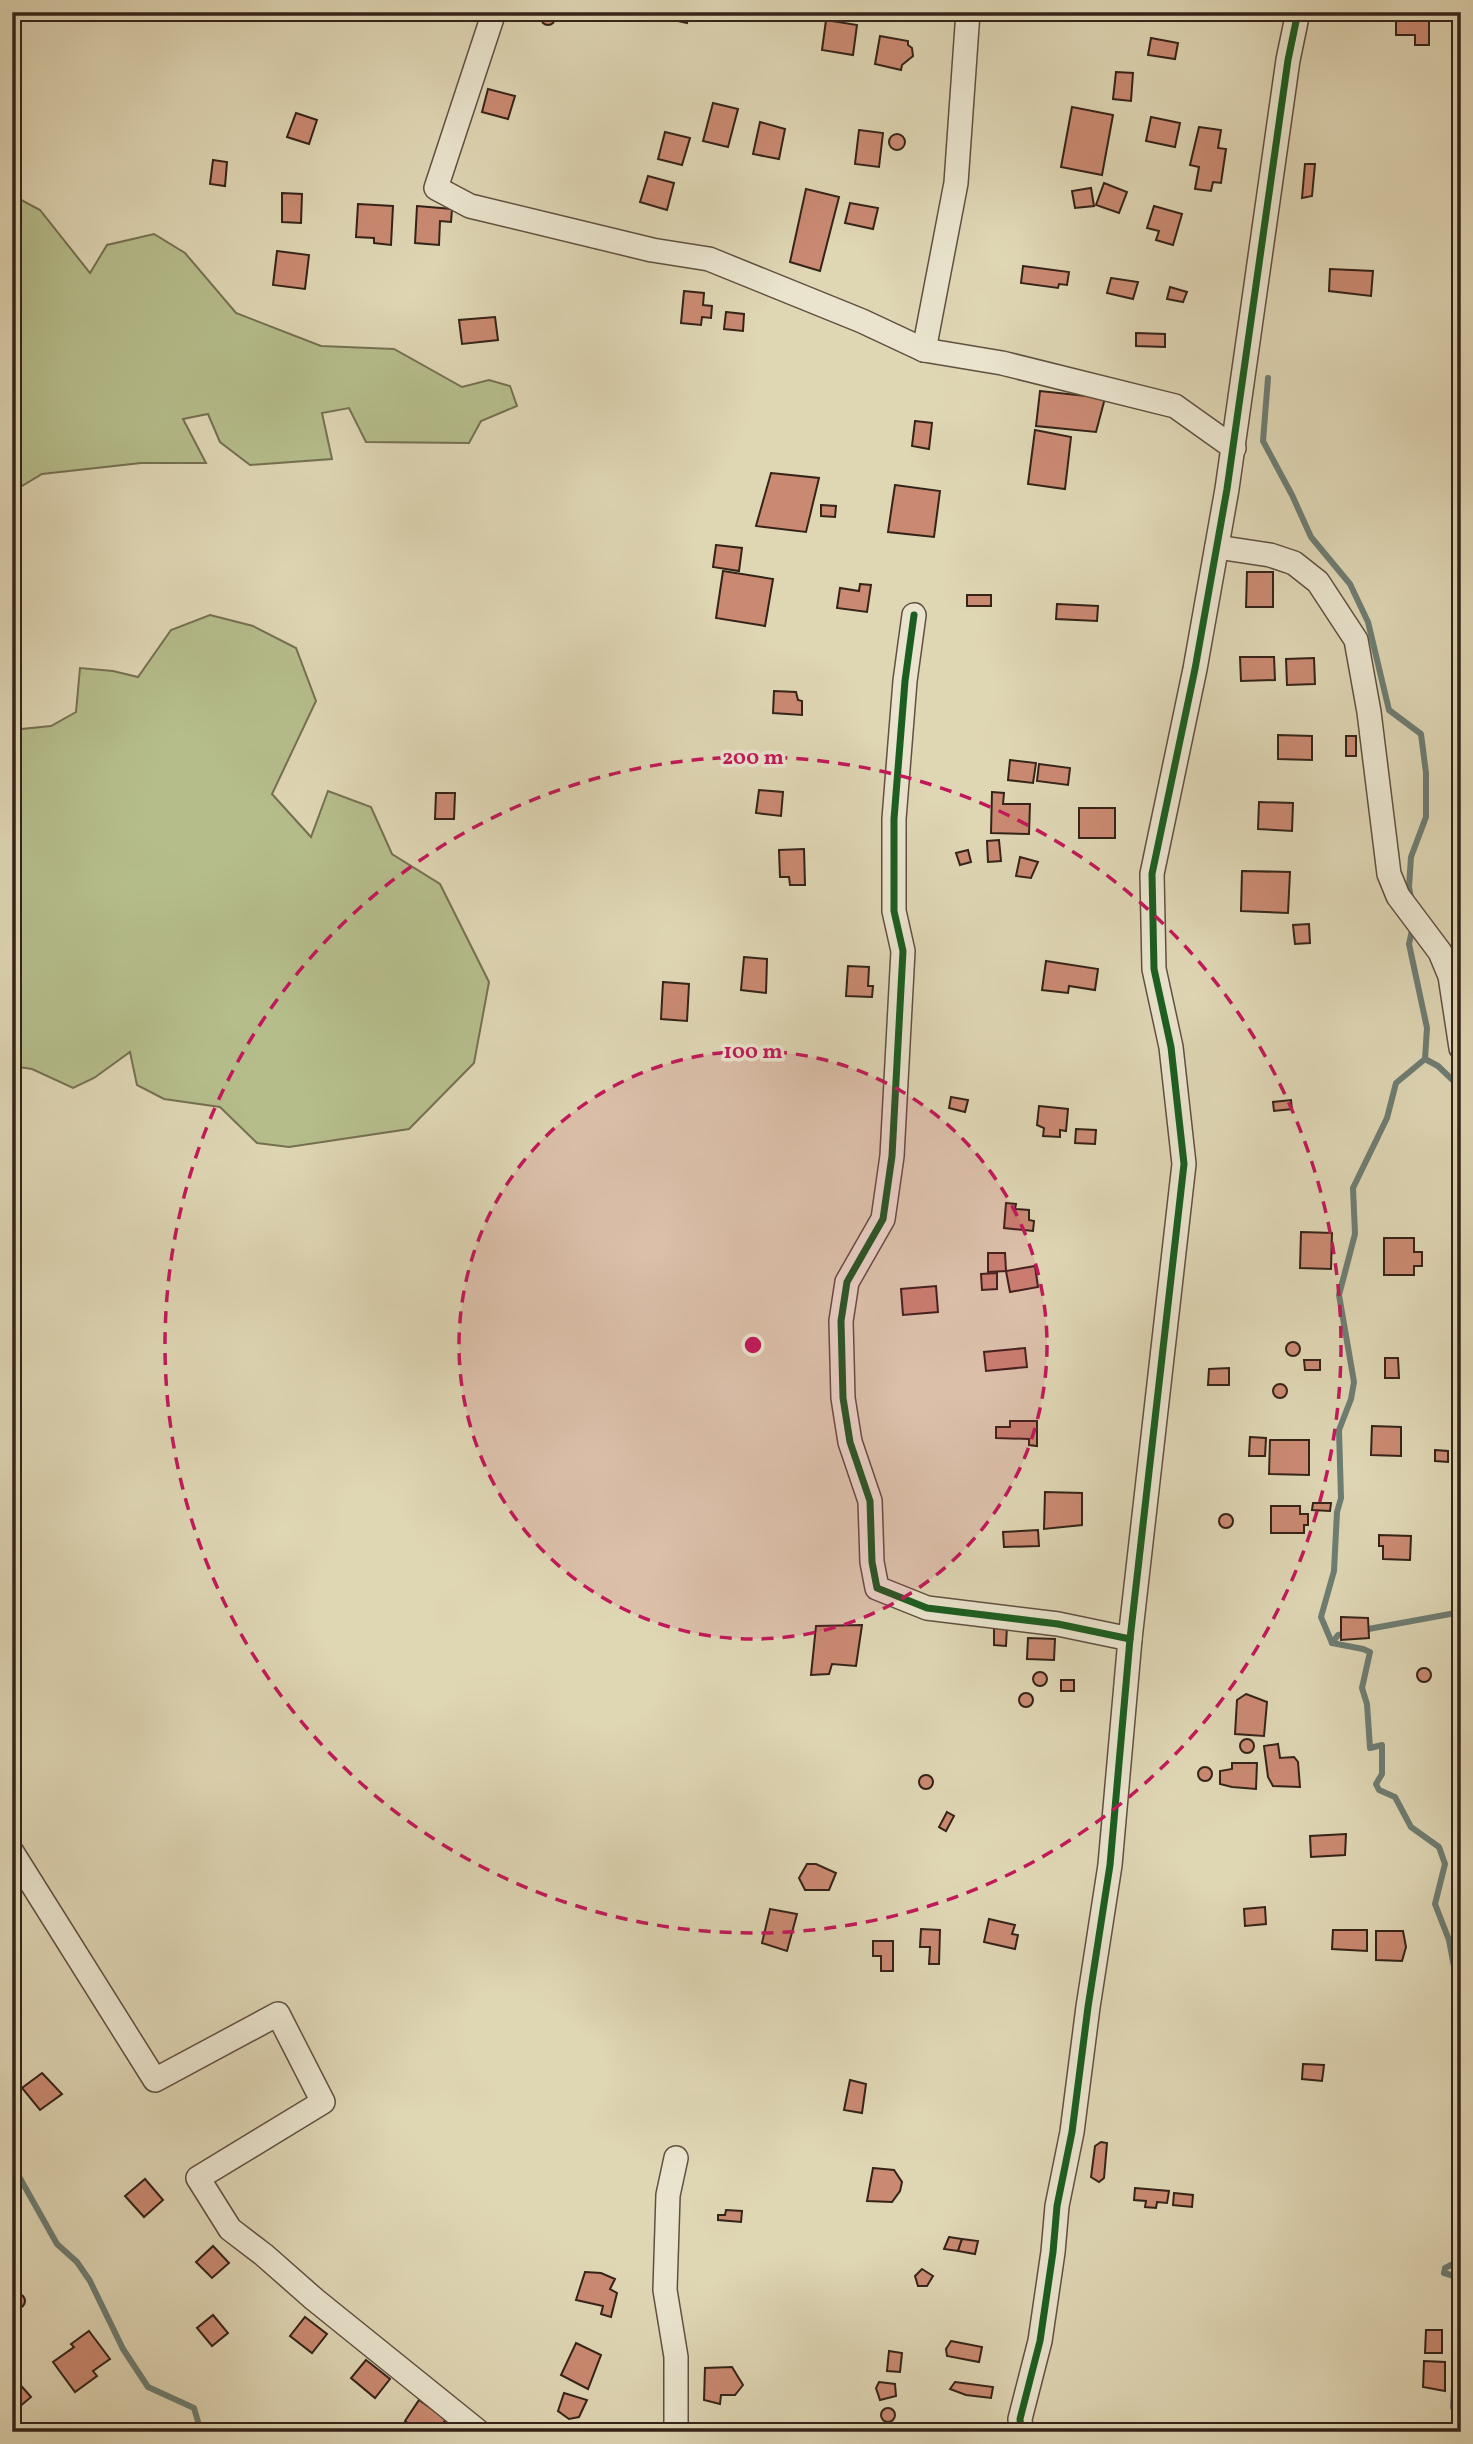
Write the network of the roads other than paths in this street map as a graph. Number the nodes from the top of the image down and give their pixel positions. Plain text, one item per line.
1 (494, 12) edge
2 (968, 12) edge
3 (1298, 12) edge
4 (924, 350) junction
5 (1234, 448) junction
6 (1217, 547) junction
7 (914, 615) dead end
8 (1461, 1048) edge
9 (1130, 1639) junction
10 (12, 1852) edge
11 (676, 2158) dead end
12 (479, 2432) edge
13 (676, 2432) edge
14 (1021, 2432) edge

1 - 4 street
2 - 4 street
3 - 5 street
4 - 5 street
5 - 6 street
6 - 8 street
6 - 9 street
7 - 9 street
9 - 14 street
10 - 12 street
11 - 13 street

